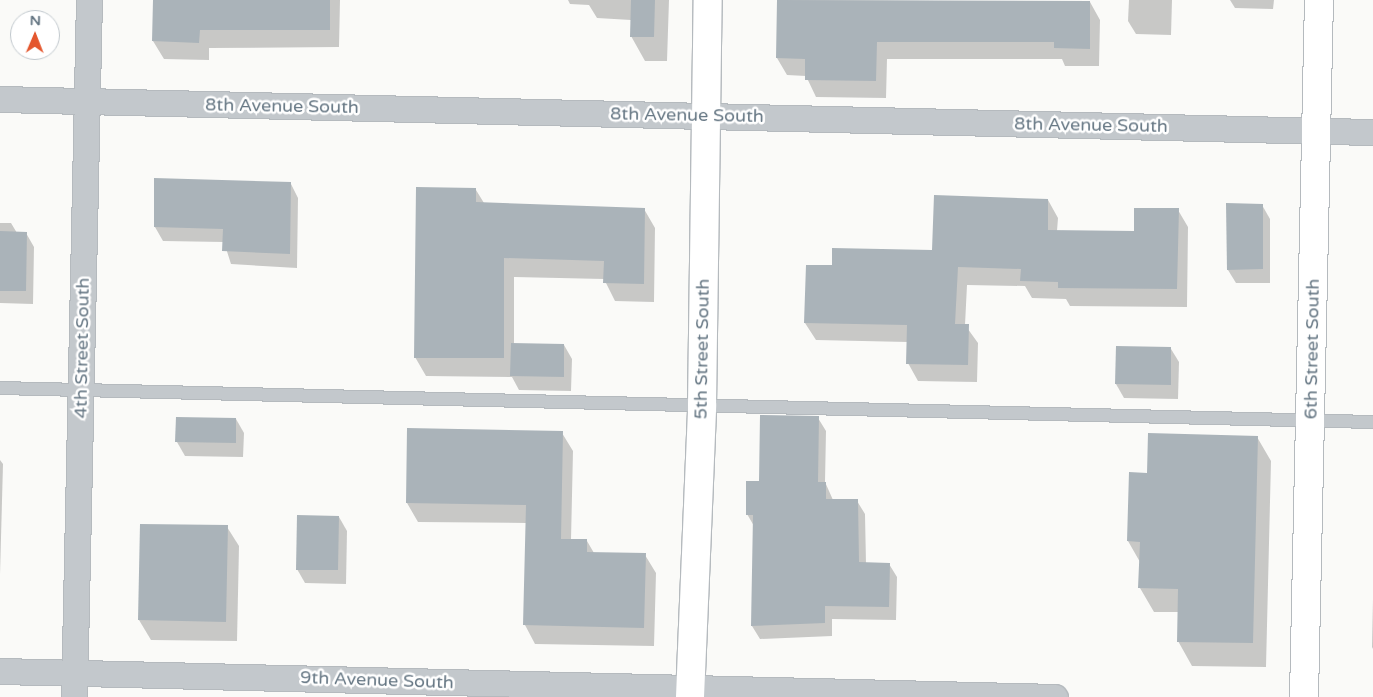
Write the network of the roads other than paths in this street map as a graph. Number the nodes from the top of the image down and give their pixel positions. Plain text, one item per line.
1 (89, 0) edge
2 (708, 0) edge
3 (1319, 0) edge
4 (0, 99) edge
5 (87, 102) junction
6 (706, 116) junction
7 (1317, 130) junction
8 (1373, 132) edge
9 (0, 388) edge
10 (81, 391) junction
11 (702, 405) junction
12 (1310, 421) junction
13 (1373, 422) edge
14 (0, 671) edge
15 (75, 672) junction
16 (690, 693) edge
17 (74, 697) edge
18 (1055, 697) edge
19 (1304, 697) edge

1 - 5 street, 4th Street South
2 - 6 main road, 5th Street South
3 - 7 main road, 6th Street South
4 - 5 street, 8th Avenue South
5 - 6 street, 8th Avenue South
5 - 10 street, 4th Street South
6 - 7 street, 8th Avenue South
6 - 11 main road, 5th Street South
7 - 8 street, 8th Avenue South
7 - 12 main road, 6th Street South
9 - 10 lane
10 - 11 lane
10 - 15 street, 4th Street South
11 - 12 lane
11 - 16 main road, 5th Street South
12 - 13 lane
12 - 19 main road, 6th Street South
14 - 15 street, 9th Avenue South
15 - 16 street, 9th Avenue South
15 - 17 street, 4th Street South
16 - 18 street, 9th Avenue South

